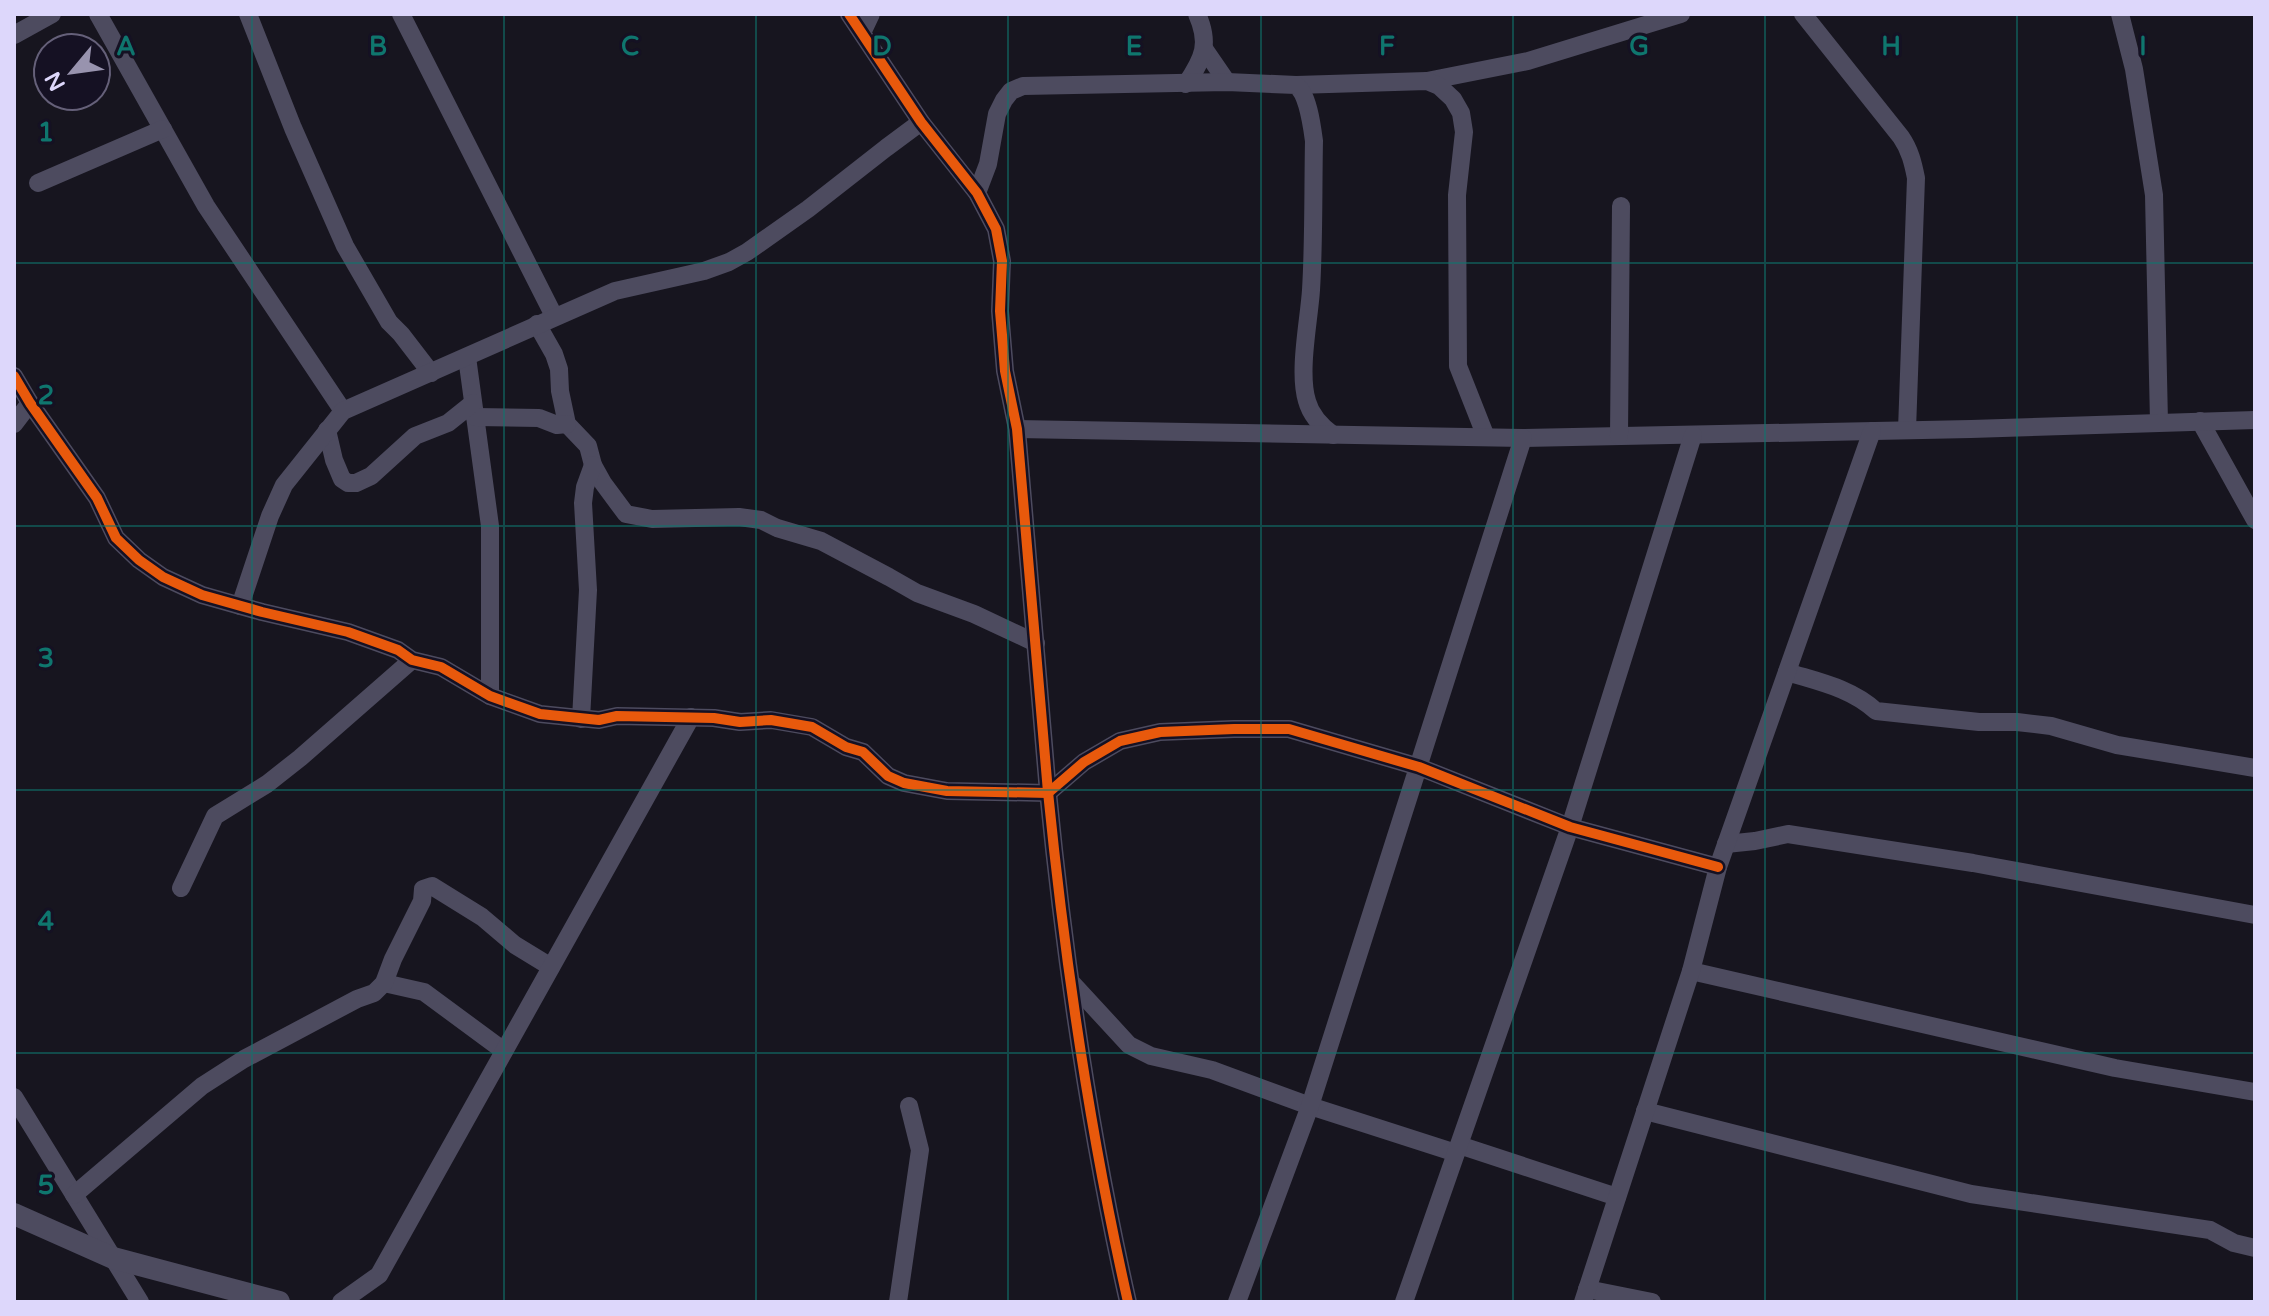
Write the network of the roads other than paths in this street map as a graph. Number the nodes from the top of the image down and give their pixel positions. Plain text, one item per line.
1 (52, 14) edge
2 (98, 14) edge
3 (248, 14) edge
4 (849, 14) edge
5 (871, 14) edge
6 (1197, 14) edge
7 (1681, 14) edge
8 (1803, 14) edge
9 (2120, 14) edge
10 (405, 16) edge
11 (862, 33) junction
12 (14, 35) edge
13 (1205, 50) junction
14 (1427, 81) junction
15 (1227, 82) junction
16 (1186, 84) junction
17 (1296, 85) junction
18 (921, 122) junction
19 (163, 129) junction
20 (38, 183) dead end
21 (977, 193) junction
22 (1621, 206) dead end
23 (546, 320) junction
24 (467, 357) junction
25 (431, 373) junction
26 (14, 376) edge
27 (30, 403) junction
28 (474, 410) junction
29 (343, 411) junction
30 (2255, 420) edge
31 (2200, 421) junction
32 (2159, 422) junction
33 (14, 424) edge
34 (567, 424) junction
35 (1017, 429) junction
36 (327, 430) junction
37 (1907, 430) junction
38 (1872, 431) junction
39 (1333, 435) junction
40 (1693, 435) junction
41 (1619, 436) junction
42 (1486, 437) junction
43 (1523, 438) junction
44 (593, 465) junction
45 (2255, 520) edge
46 (240, 606) junction
47 (1036, 643) junction
48 (412, 660) junction
49 (1787, 672) junction
50 (490, 696) junction
51 (691, 717) junction
52 (581, 719) junction
53 (1419, 767) junction
54 (2255, 768) edge
55 (1048, 793) junction
56 (1570, 827) junction
57 (1726, 844) junction
58 (1718, 867) junction
59 (181, 888) dead end
60 (2255, 915) edge
61 (551, 967) junction
62 (1691, 971) junction
63 (1071, 982) junction
64 (384, 983) junction
65 (504, 1051) junction
66 (2255, 1092) edge
67 (14, 1097) edge
68 (909, 1106) dead end
69 (1310, 1106) junction
70 (1645, 1111) junction
71 (1457, 1149) junction
72 (74, 1195) junction
73 (1617, 1197) junction
74 (14, 1214) edge
75 (2255, 1248) edge
76 (113, 1258) junction
77 (1585, 1296) edge
78 (140, 1302) edge
79 (279, 1302) edge
80 (341, 1302) edge
81 (898, 1302) edge
82 (1128, 1302) edge
83 (1237, 1302) edge
84 (1404, 1302) edge
85 (1652, 1302) edge

1 - 12 street
2 - 19 street
3 - 25 street
4 - 11 street
5 - 11 street
6 - 13 street
7 - 14 street
8 - 37 street
9 - 32 street
10 - 23 street
11 - 18 street
13 - 15 street
13 - 16 street
14 - 17 street
14 - 42 street
15 - 16 street
15 - 17 street
16 - 21 street
17 - 39 street
18 - 21 street
18 - 23 street
19 - 20 street
19 - 29 street
21 - 35 street
22 - 41 street
23 - 24 street
23 - 34 street
24 - 25 street
24 - 28 street
25 - 29 street
26 - 27 street
27 - 33 street
27 - 46 street
28 - 34 street
28 - 36 street
28 - 50 street
29 - 36 street
30 - 31 street
31 - 32 street
31 - 45 street
32 - 37 street
34 - 44 street
35 - 39 street
35 - 47 street
36 - 46 street
37 - 38 street
38 - 40 street
38 - 49 street
39 - 42 street
40 - 41 street
40 - 56 street
41 - 43 street
42 - 43 street
43 - 53 street
44 - 47 street
44 - 52 street
46 - 48 street
47 - 55 street
48 - 50 street
48 - 59 street
49 - 54 street
49 - 57 street
50 - 52 street
51 - 52 street
51 - 55 street
51 - 61 street
53 - 55 street
53 - 56 street
53 - 69 street
55 - 63 street
56 - 58 street
56 - 71 street
57 - 58 street
57 - 60 street
58 - 62 street
61 - 64 street
61 - 65 street
62 - 66 street
62 - 70 street
63 - 69 street
63 - 82 street
64 - 65 street
64 - 72 street
65 - 80 street
67 - 72 street
68 - 81 street
69 - 71 street
69 - 83 street
70 - 73 street
70 - 75 street
71 - 73 street
71 - 84 street
72 - 76 street
73 - 77 street
74 - 76 street
76 - 78 street
76 - 79 street
77 - 85 street

